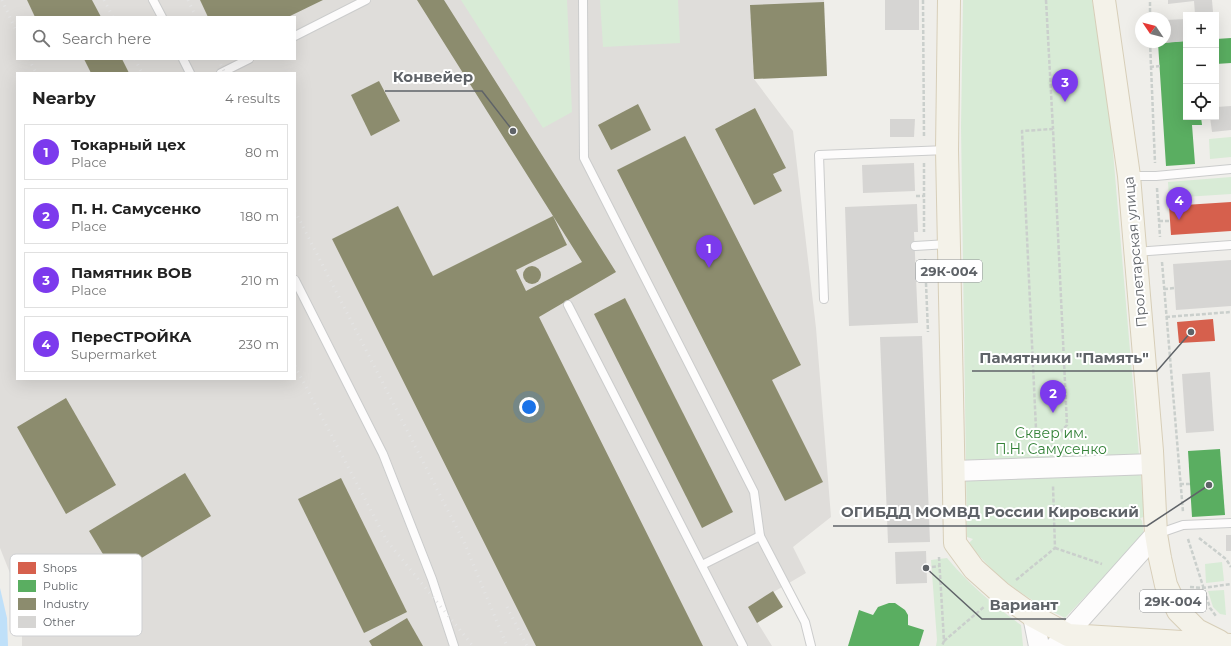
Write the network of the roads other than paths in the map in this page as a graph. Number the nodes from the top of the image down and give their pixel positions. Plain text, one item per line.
1 (153, 0) edge
2 (366, 0) edge
3 (583, 0) edge
4 (949, 0) edge
5 (1104, 0) edge
6 (161, 16) edge
7 (296, 35) edge
8 (184, 60) edge
9 (246, 60) edge
10 (190, 72) edge
11 (223, 72) edge
12 (947, 150) junction
13 (1231, 169) edge
14 (1129, 176) junction
15 (948, 244) junction
16 (1231, 245) edge
17 (915, 246) dead end
18 (1135, 252) junction
19 (296, 282) edge
20 (824, 299) dead end
21 (568, 305) dead end
22 (1152, 464) junction
23 (954, 472) junction
24 (1231, 523) edge
25 (1156, 534) junction
26 (760, 536) junction
27 (702, 565) junction
28 (1033, 616) junction
29 (1062, 640) edge
30 (1156, 643) edge
31 (1228, 644) edge
32 (454, 646) edge
33 (743, 646) edge
34 (811, 646) edge
35 (1039, 646) edge

1 - 6 lane
2 - 7 lane
3 - 26 lane
4 - 12 main road, 29К-004
5 - 14 main road, Пролетарская улица / 29К-004
8 - 10 lane
9 - 11 lane
12 - 15 main road, 29К-004
12 - 20 lane
13 - 14 lane
14 - 18 main road, Пролетарская улица / 29К-004
15 - 17 lane
15 - 23 main road, 29К-004
16 - 18 lane
18 - 22 main road, Пролетарская улица / 29К-004
19 - 32 lane
21 - 27 lane
22 - 23 street
22 - 25 main road, Пролетарская улица / 29К-004
23 - 28 main road, 29К-004
24 - 25 lane
25 - 29 street
25 - 31 main road, Пролетарская улица / 29К-004
26 - 27 lane
26 - 34 lane
27 - 33 lane
28 - 29 main road, 29К-004
28 - 35 street
29 - 30 main road, 29К-004
30 - 31 main road, 29К-004

